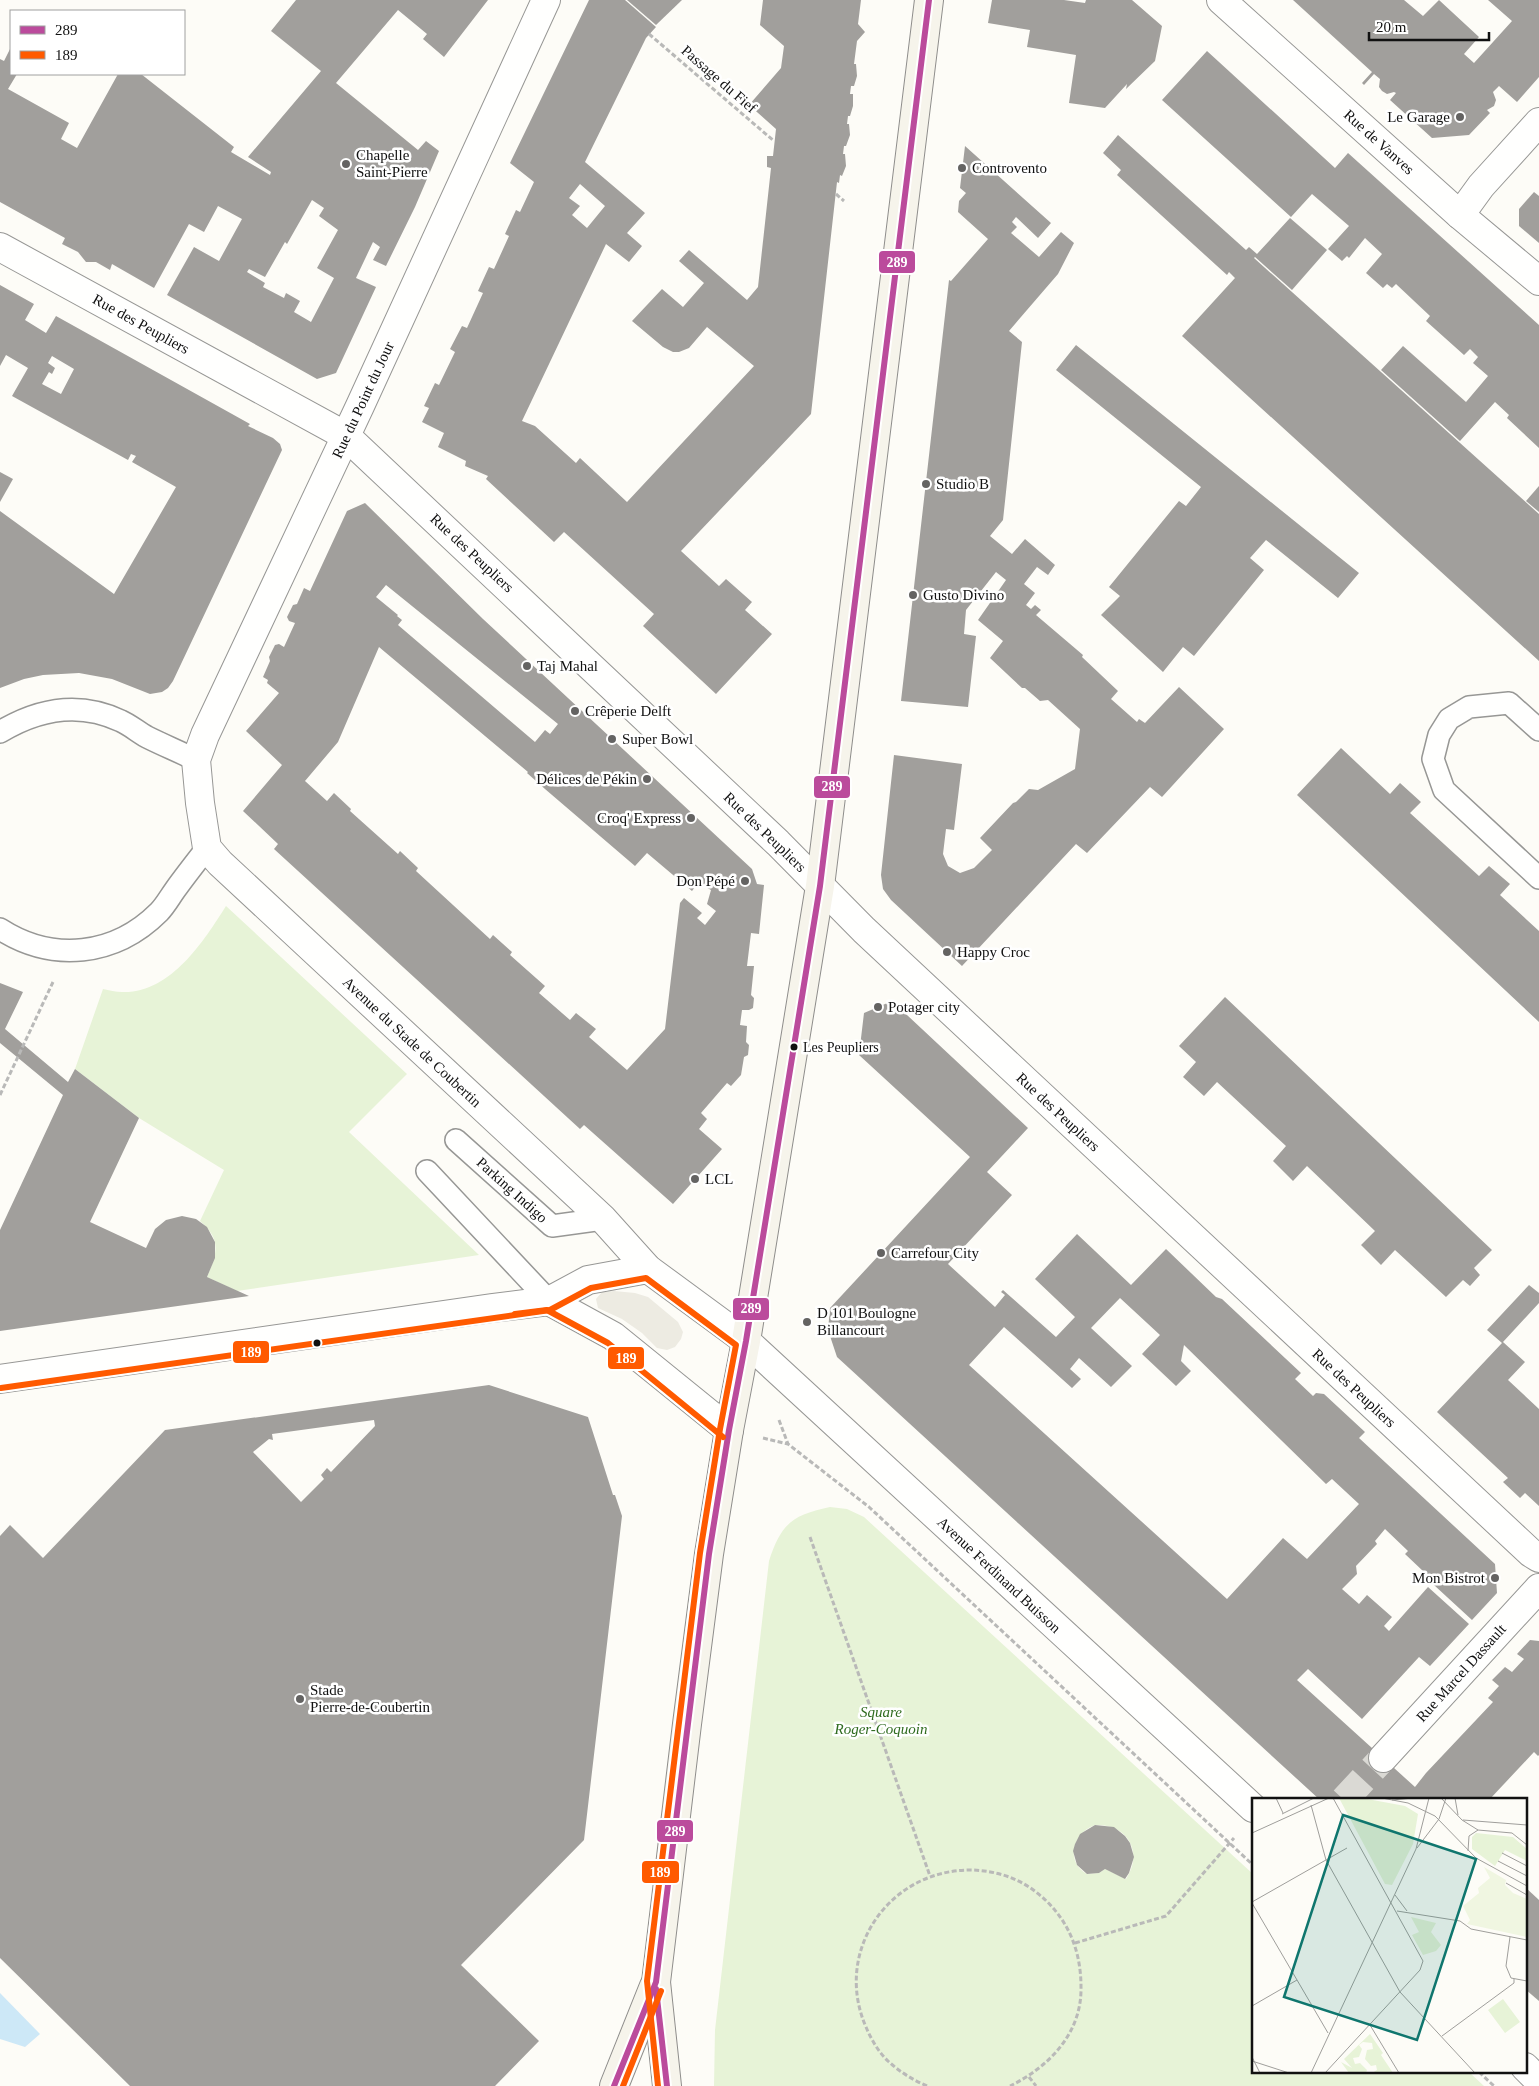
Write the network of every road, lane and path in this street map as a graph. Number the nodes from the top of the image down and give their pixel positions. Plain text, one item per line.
1 (546, 0) edge
2 (928, 0) edge
3 (1221, 0) edge
4 (649, 34) dead end
5 (1539, 122) edge
6 (774, 141) dead end
7 (836, 194) dead end
8 (844, 201) dead end
9 (1460, 215) junction
10 (0, 247) edge
11 (1539, 281) edge
12 (346, 436) junction
13 (1539, 730) edge
14 (0, 732) edge
15 (196, 760) junction
16 (207, 848) junction
17 (1539, 878) edge
18 (820, 886) junction
19 (0, 929) edge
20 (67, 952) junction
21 (0, 1095) edge
22 (456, 1140) dead end
23 (427, 1171) dead end
24 (603, 1219) junction
25 (648, 1269) junction
26 (549, 1301) junction
27 (746, 1341) junction
28 (0, 1379) edge
29 (729, 1430) junction
30 (788, 1444) dead end
31 (810, 1537) dead end
32 (1539, 1558) edge
33 (1539, 1588) edge
34 (1383, 1758) tunnel mouth
35 (1252, 1807) edge
36 (1235, 1837) dead end
37 (1229, 1844) junction
38 (1252, 1864) edge
39 (930, 1876) junction
40 (1075, 1943) junction
41 (656, 1982) junction
42 (1526, 2069) edge
43 (1481, 2074) edge
44 (1030, 2077) junction
45 (1539, 2081) edge
46 (614, 2086) edge
47 (668, 2086) edge
48 (927, 2086) edge
49 (1010, 2086) edge
50 (1036, 2086) edge
51 (1494, 2086) edge

1 - 12 street, Rue du Point du Jour
2 - 18 main road
3 - 9 street, Rue de Vanves
4 - 6 path, Passage du Fief
5 - 9 street
7 - 8 path
9 - 11 street, Rue de Vanves
10 - 12 street, Rue des Peupliers
12 - 15 street, Rue du Point du Jour
12 - 18 street, Rue des Peupliers
13 - 17 lane
14 - 15 lane
15 - 16 street, Rue du Point du Jour
16 - 20 lane
16 - 24 street, Avenue du Stade de Coubertin
18 - 27 main road
18 - 32 street, Rue des Peupliers
19 - 20 lane
20 - 21 path
22 - 24 lane, Parking Indigo
23 - 26 lane
24 - 25 street, Avenue du Stade de Coubertin
25 - 26 street
25 - 27 street, Avenue Ferdinand Buisson
26 - 28 street
26 - 29 street
27 - 29 main road
27 - 35 street, Avenue Ferdinand Buisson
29 - 41 main road
30 - 37 path
31 - 39 path
33 - 34 street, Rue Marcel Dassault
36 - 37 path
37 - 38 path
37 - 40 path
39 - 40 path
39 - 48 path
40 - 44 path
41 - 46 main road
41 - 47 main road
42 - 45 street
43 - 51 path
44 - 49 path
44 - 50 path

